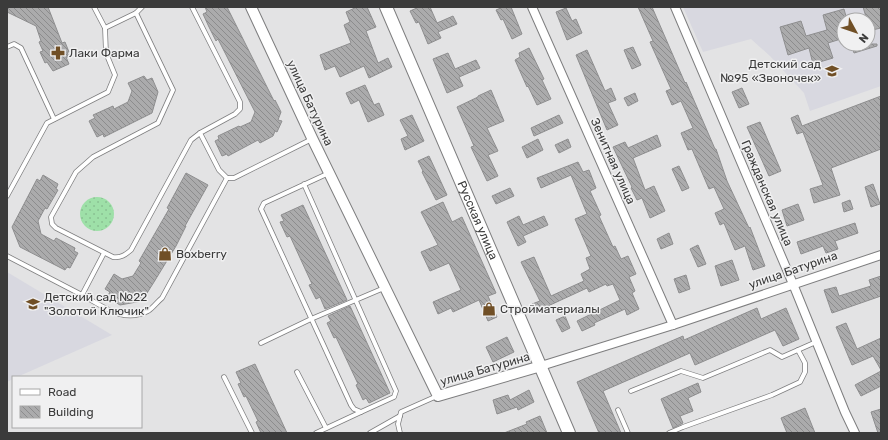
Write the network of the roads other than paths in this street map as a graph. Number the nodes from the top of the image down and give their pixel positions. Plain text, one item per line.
1 (94, 7) edge
2 (142, 7) edge
3 (192, 7) edge
4 (251, 7) edge
5 (386, 7) edge
6 (532, 7) edge
7 (675, 7) edge
8 (136, 13) junction
9 (105, 28) junction
10 (7, 47) edge
11 (54, 120) junction
12 (200, 133) junction
13 (312, 138) junction
14 (329, 173) junction
15 (227, 178) junction
16 (304, 184) junction
17 (7, 196) edge
18 (104, 253) junction
19 (881, 254) edge
20 (7, 256) edge
21 (793, 284) junction
22 (385, 288) junction
23 (82, 295) junction
24 (356, 300) junction
25 (311, 319) junction
26 (673, 325) junction
27 (816, 342) junction
28 (261, 343) dead end
29 (798, 350) junction
30 (541, 366) junction
31 (297, 372) dead end
32 (224, 377) dead end
33 (631, 391) dead end
34 (438, 396) junction
35 (618, 410) dead end
36 (361, 412) junction
37 (400, 416) junction
38 (326, 428) junction
39 (252, 433) edge
40 (316, 433) edge
41 (370, 433) edge
42 (400, 433) edge
43 (569, 433) edge
44 (628, 433) edge
45 (669, 433) edge
46 (855, 433) edge

1 - 9 lane
2 - 8 lane
3 - 12 lane
4 - 13 street, улица Батурина
5 - 30 main road, Русская улица
6 - 26 street, Зенитная улица
7 - 21 street, Гражданская улица
8 - 9 lane
8 - 18 lane
9 - 11 lane
10 - 11 lane
11 - 17 lane
12 - 15 lane
12 - 18 lane
13 - 14 street, улица Батурина
13 - 15 lane
14 - 16 lane
14 - 22 street, улица Батурина
15 - 23 lane
16 - 24 lane
16 - 25 lane
18 - 23 lane
19 - 21 street, улица Батурина
20 - 23 lane
21 - 26 street, улица Батурина
21 - 27 street, Гражданская улица
22 - 24 lane
22 - 34 street, улица Батурина
24 - 25 lane
24 - 36 lane
25 - 28 lane
25 - 36 lane
26 - 30 street, улица Батурина
27 - 29 lane
27 - 46 street, Гражданская улица
29 - 33 lane
29 - 45 lane
30 - 34 street, улица Батурина
30 - 43 main road, Русская улица
31 - 38 lane
32 - 39 lane
34 - 37 lane
35 - 44 lane
36 - 38 lane
37 - 41 lane
37 - 42 lane
38 - 40 lane

